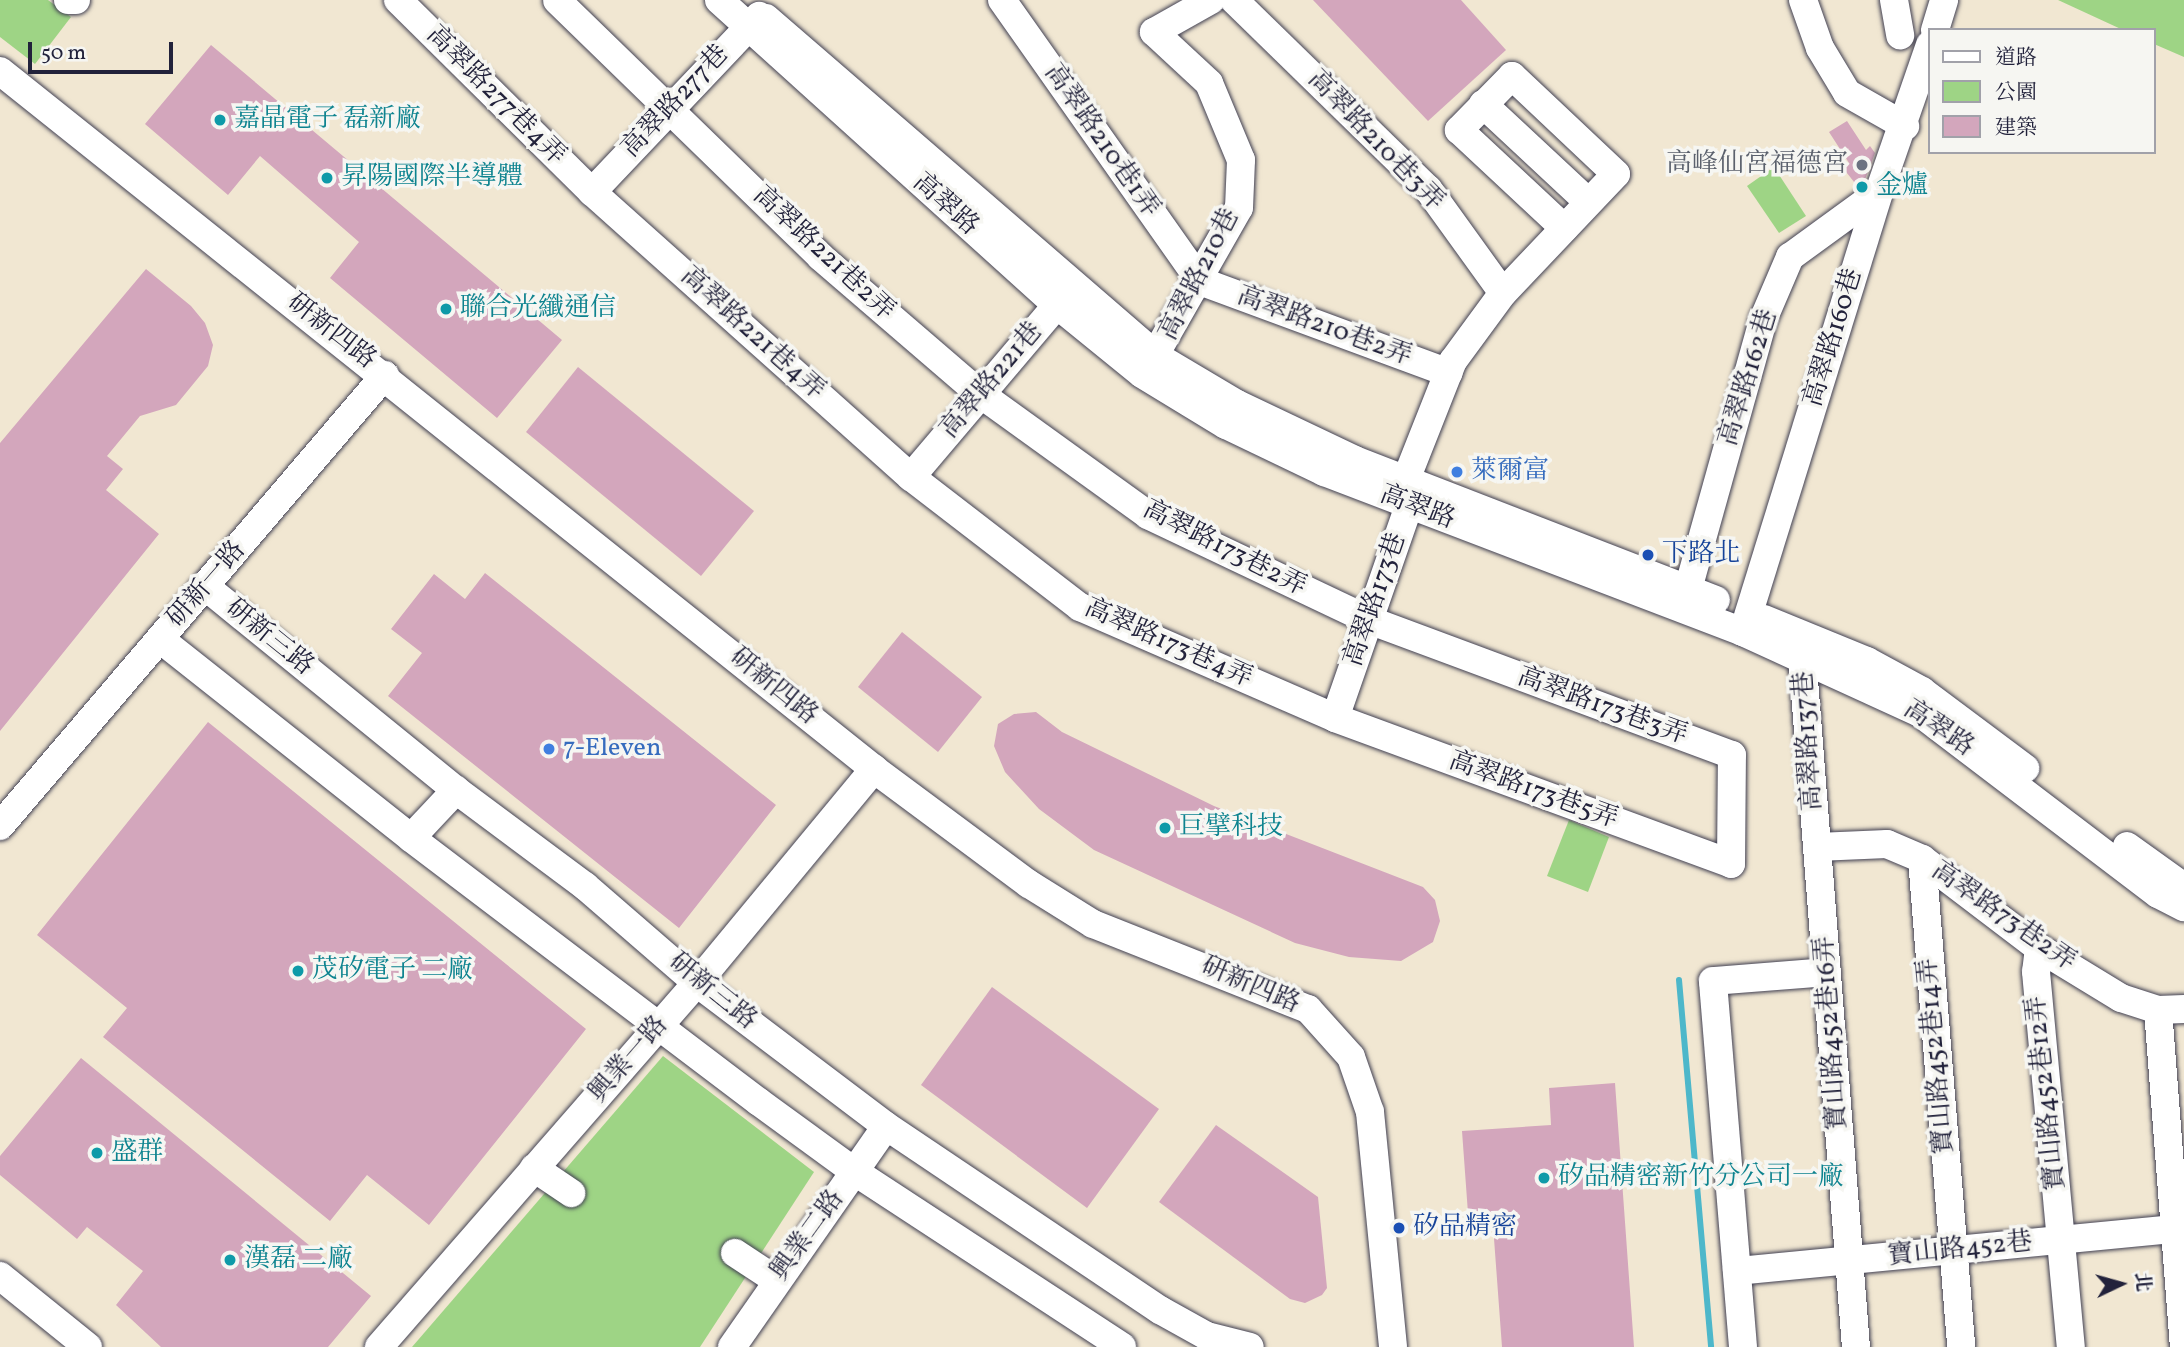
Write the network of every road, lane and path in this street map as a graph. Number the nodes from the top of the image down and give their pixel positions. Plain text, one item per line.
1 (398, 0) edge
2 (557, 0) edge
3 (719, 0) edge
4 (1002, 0) edge
5 (1169, 0) edge
6 (1211, 0) edge
7 (1234, 0) edge
8 (1803, 0) edge
9 (1894, 0) edge
10 (1944, 0) edge
11 (751, 13) edge
12 (1936, 28) edge
13 (1154, 32) junction
14 (1900, 35) dead end
15 (1928, 51) edge
16 (0, 72) edge
17 (1483, 104) junction
18 (670, 110) junction
19 (1905, 126) junction
20 (592, 192) junction
21 (1879, 192) junction
22 (1587, 201) junction
23 (1564, 228) junction
24 (1200, 282) junction
25 (1503, 293) junction
26 (1065, 295) junction
27 (1150, 366) junction
28 (1449, 373) junction
29 (385, 375) junction
30 (980, 394) junction
31 (911, 477) junction
32 (1407, 494) junction
33 (206, 587) junction
34 (1685, 598) junction
35 (1371, 621) junction
36 (1746, 623) junction
37 (160, 639) junction
38 (1802, 645) junction
39 (1335, 718) junction
40 (874, 769) junction
41 (456, 790) junction
42 (0, 826) edge
43 (411, 838) junction
44 (1817, 847) junction
45 (1922, 859) junction
46 (1731, 864) joint
47 (2184, 887) edge
48 (2184, 907) edge
49 (2039, 948) junction
50 (1827, 972) junction
51 (697, 982) junction
52 (2171, 1009) edge
53 (659, 1026) junction
54 (886, 1126) junction
55 (534, 1168) junction
56 (855, 1172) junction
57 (571, 1193) dead end
58 (2179, 1228) edge
59 (2062, 1238) junction
60 (739, 1247) dead end
61 (1953, 1252) junction
62 (1849, 1262) junction
63 (1737, 1271) junction
64 (779, 1275) junction
65 (0, 1276) edge
66 (88, 1347) edge
67 (379, 1347) edge
68 (732, 1347) edge
69 (1122, 1347) edge
70 (1250, 1347) edge
71 (1393, 1347) edge
72 (1743, 1347) edge
73 (1856, 1347) edge
74 (1961, 1347) edge
75 (2071, 1347) edge
76 (2183, 1347) edge

1 - 20 street, 高翠路277巷4弄
2 - 18 street, 高翠路221巷2弄
3 - 11 street, 高翠路
4 - 24 street, 高翠路210巷1弄
5 - 13 street
6 - 13 street
7 - 25 street, 高翠路210巷3弄
8 - 19 street
9 - 14 street
10 - 12 street
11 - 18 street, 高翠路277巷
11 - 26 street, 高翠路
13 - 24 street, 高翠路210巷
15 - 19 street, 高翠路160巷
16 - 29 street, 研新四路
17 - 22 street
17 - 22 street, 高翠路173巷
17 - 23 street
18 - 20 street, 高翠路277巷
18 - 30 street, 高翠路221巷2弄
19 - 21 street, 高翠路160巷
20 - 31 street, 高翠路221巷4弄
21 - 34 street, 高翠路162巷
21 - 36 street, 高翠路160巷
22 - 23 street, 高翠路173巷
23 - 25 street, 高翠路173巷
24 - 27 street, 高翠路210巷
24 - 28 street, 高翠路210巷2弄
25 - 28 street, 高翠路173巷
26 - 27 street, 高翠路
26 - 30 street, 高翠路221巷
27 - 32 street, 高翠路
28 - 32 street, 高翠路173巷
29 - 33 street, 研新一路
29 - 40 street, 研新四路
30 - 31 street, 高翠路221巷
30 - 35 street, 高翠路173巷2弄
31 - 39 street, 高翠路173巷4弄
32 - 34 street, 高翠路
32 - 35 street, 高翠路173巷
33 - 37 street, 研新一路
33 - 41 street, 研新三路
34 - 36 street, 高翠路
35 - 39 street, 高翠路173巷
35 - 46 street, 高翠路173巷3弄
36 - 38 street, 高翠路
37 - 42 street, 研新一路
37 - 43 street
38 - 44 street, 高翠路137巷
38 - 47 street, 高翠路
38 - 48 street, 高翠路
39 - 46 street, 高翠路173巷5弄
40 - 51 street, 興業一路
40 - 71 street, 研新四路
41 - 43 street
41 - 51 street, 研新三路
43 - 53 street
44 - 45 street, 高翠路73巷2弄
44 - 50 street, 寶山路452巷16弄
45 - 49 street, 高翠路73巷2弄
45 - 61 street, 寶山路452巷14弄
49 - 52 street, 高翠路73巷2弄
49 - 59 street, 寶山路452巷12弄
50 - 62 street, 寶山路452巷16弄
50 - 63 street
51 - 53 street, 興業一路
51 - 54 street, 研新三路
52 - 58 street
53 - 55 street, 興業一路
53 - 56 street
54 - 56 street, 興業二路
54 - 70 street, 研新三路
55 - 57 street
55 - 67 street, 興業一路
56 - 64 street, 興業二路
56 - 69 street
58 - 59 street, 寶山路452巷
58 - 76 street
59 - 61 street, 寶山路452巷
59 - 75 street, 寶山路452巷12弄
60 - 64 street
61 - 62 street, 寶山路452巷
61 - 74 street, 寶山路452巷14弄
62 - 63 street, 寶山路452巷
62 - 73 street, 寶山路452巷16弄
63 - 72 street
64 - 68 street, 興業二路
65 - 66 street

